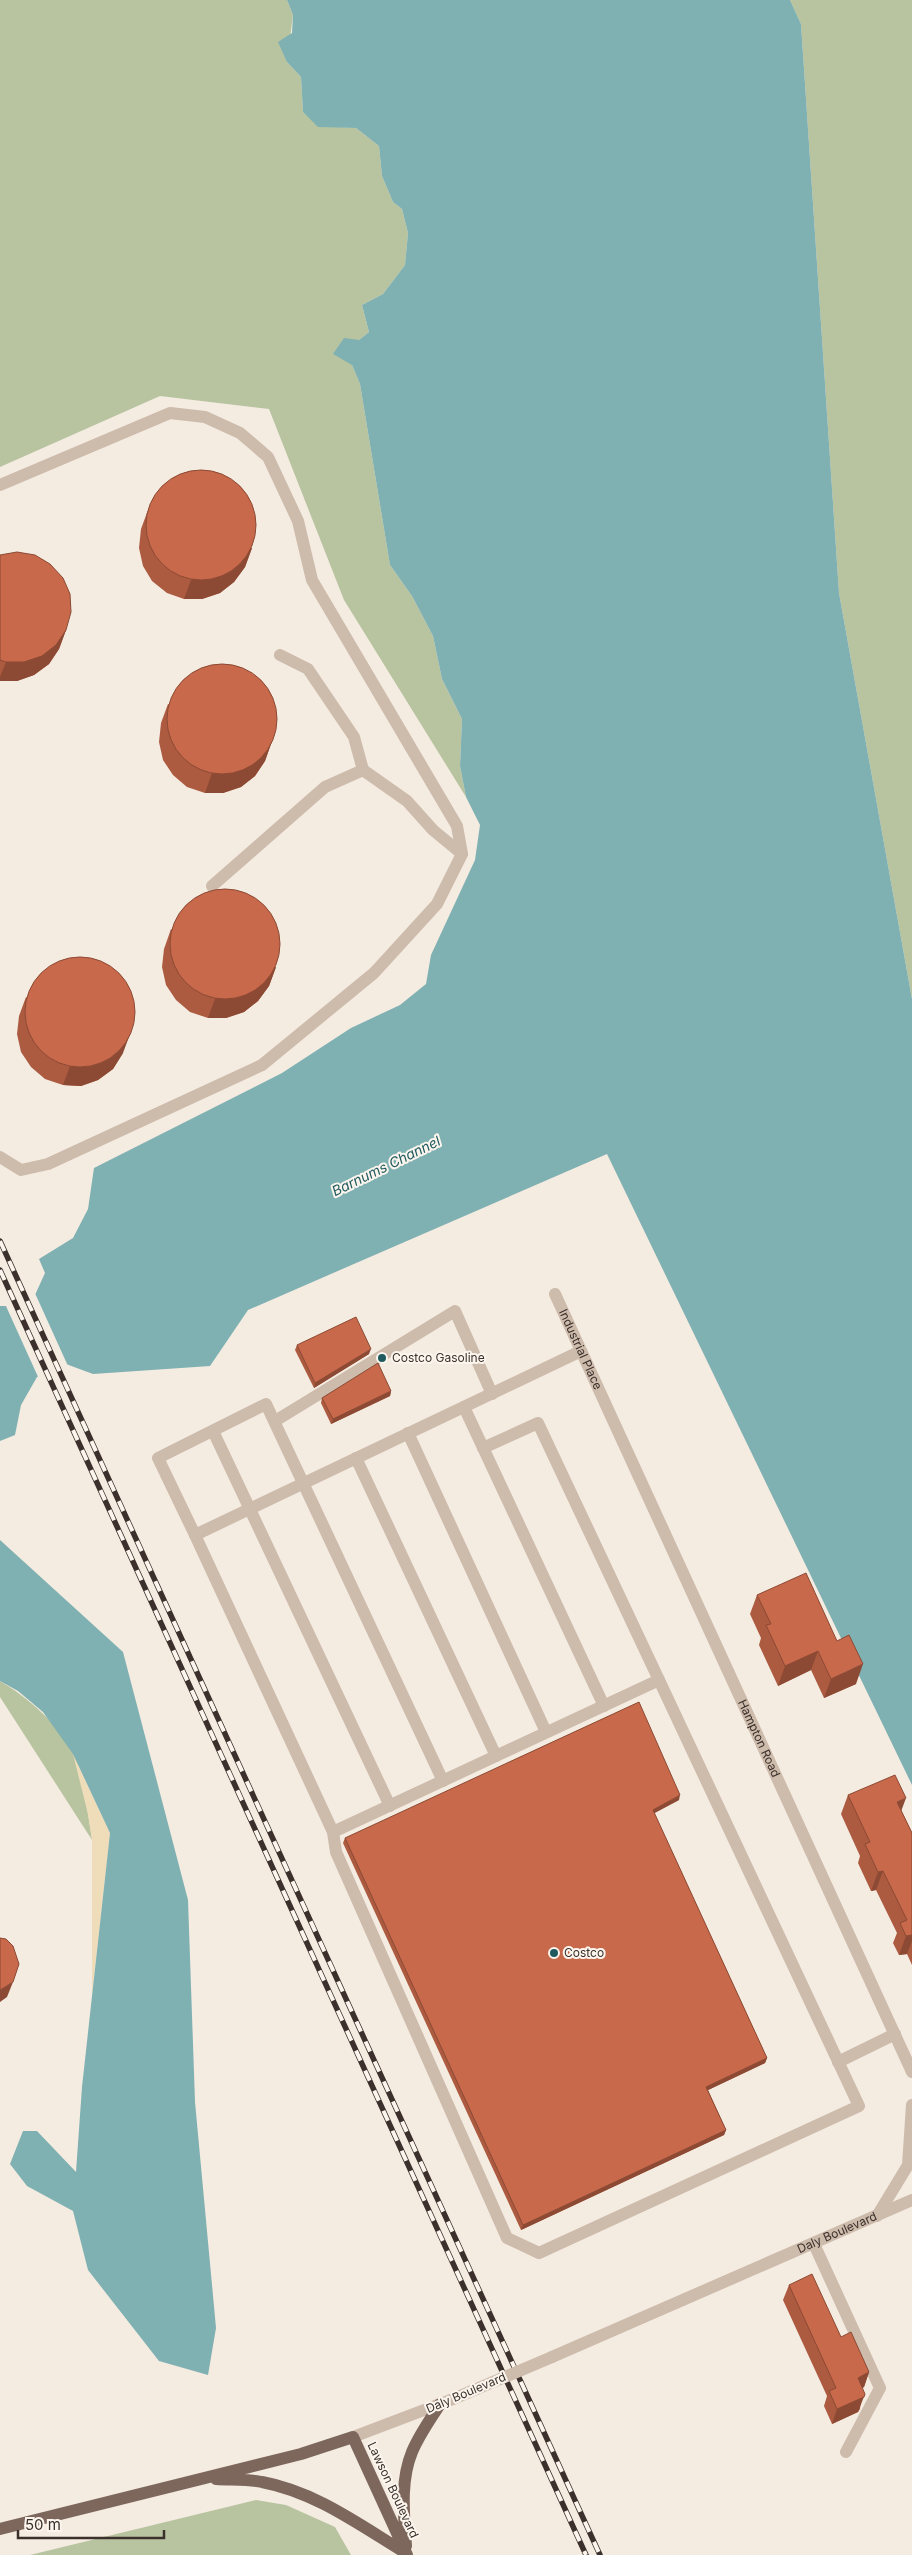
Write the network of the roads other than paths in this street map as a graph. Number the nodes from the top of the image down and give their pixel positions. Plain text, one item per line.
1 (0, 485) edge
2 (280, 655) dead end
3 (363, 770) junction
4 (462, 854) junction
5 (212, 886) dead end
6 (0, 1157) edge
7 (555, 1294) dead end
8 (581, 1352) junction
9 (492, 1394) junction
10 (606, 1405) joint
11 (464, 1407) junction
12 (275, 1421) junction
13 (214, 1431) junction
14 (408, 1433) junction
15 (483, 1448) junction
16 (356, 1458) junction
17 (305, 1482) junction
18 (250, 1508) junction
19 (195, 1535) junction
20 (659, 1680) junction
21 (604, 1706) junction
22 (546, 1732) junction
23 (496, 1756) junction
24 (443, 1781) junction
25 (390, 1806) junction
26 (333, 1832) junction
27 (895, 2034) junction
28 (838, 2062) junction
29 (912, 2072) edge
30 (912, 2105) edge
31 (912, 2200) edge
32 (877, 2216) junction
33 (814, 2244) junction
34 (440, 2404) junction
35 (353, 2437) junction
36 (846, 2452) dead end
37 (204, 2478) junction
38 (0, 2529) edge
39 (407, 2554) edge

1 - 4 street
2 - 3 street
3 - 4 street
3 - 5 street
4 - 6 street
7 - 8 street, Industrial Place
8 - 9 street
8 - 10 street, Industrial Place
9 - 11 street
9 - 12 street
10 - 27 street, Hampton Road
11 - 14 street
11 - 15 street
12 - 13 street
12 - 17 street
13 - 18 street
13 - 19 street
14 - 16 street
14 - 22 street
15 - 20 street
15 - 21 street
16 - 17 street
16 - 23 street
17 - 18 street
17 - 24 street
18 - 19 street
18 - 25 street
19 - 26 street
20 - 21 street
20 - 28 street
21 - 22 street
22 - 23 street
23 - 24 street
24 - 25 street
25 - 26 street
26 - 28 street
27 - 28 street
27 - 29 street, Hampton Road
30 - 32 street
31 - 32 street, Daly Boulevard
32 - 33 street, Daly Boulevard
33 - 34 street, Daly Boulevard, bridge
33 - 36 street
34 - 35 street, Daly Boulevard
34 - 39 main road
35 - 37 main road, Daly Boulevard
35 - 39 main road, Lawson Boulevard
37 - 38 main road, Daly Boulevard
37 - 39 main road

